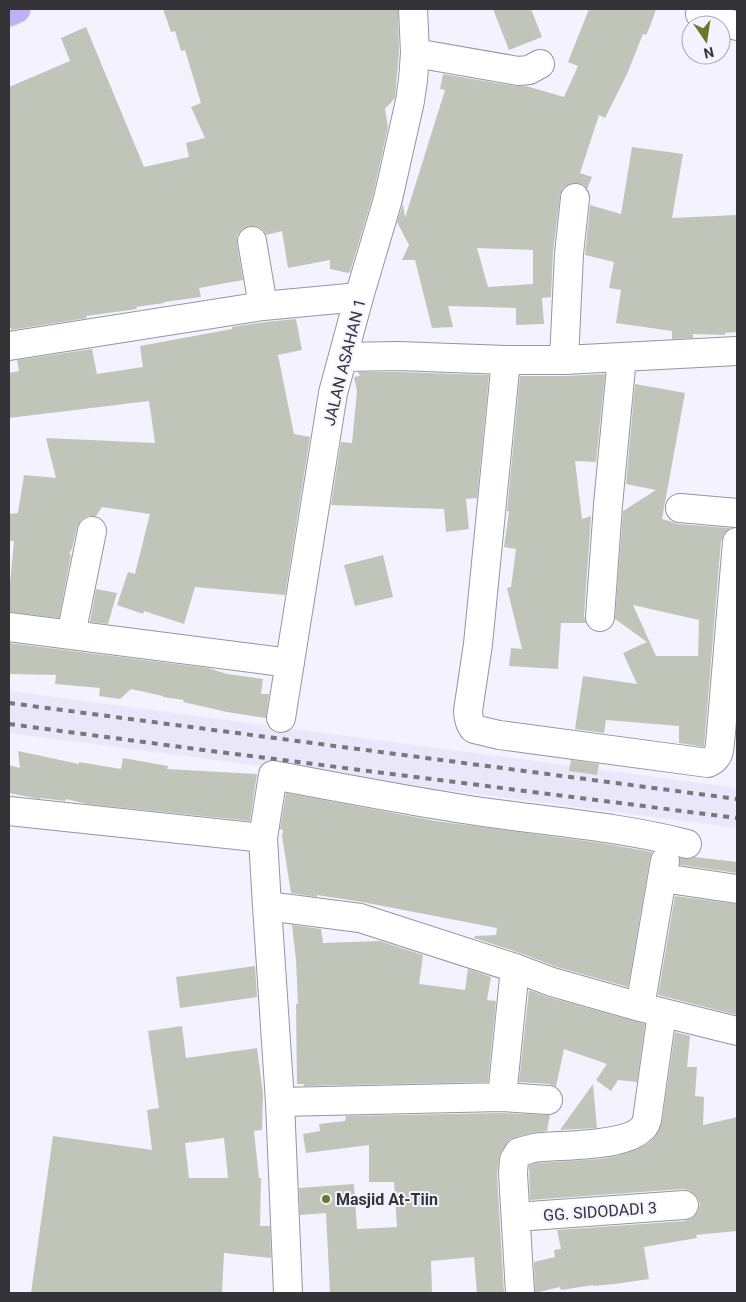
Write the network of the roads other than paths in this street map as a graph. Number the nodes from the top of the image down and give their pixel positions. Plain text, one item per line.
1 (16, 9) edge
2 (413, 9) edge
3 (9, 12) edge
4 (700, 14) dead end
5 (737, 26) edge
6 (415, 53) junction
7 (540, 64) dead end
8 (575, 198) dead end
9 (252, 241) dead end
10 (359, 297) junction
11 (263, 306) junction
12 (9, 346) edge
13 (737, 350) edge
14 (343, 357) junction
15 (622, 357) junction
16 (506, 360) junction
17 (564, 360) junction
18 (680, 508) dead end
19 (737, 513) edge
20 (92, 531) dead end
21 (737, 542) edge
22 (600, 617) dead end
23 (9, 627) edge
24 (71, 635) junction
25 (290, 663) junction
26 (731, 684) edge
27 (281, 718) dead end
28 (9, 811) edge
29 (264, 838) junction
30 (662, 878) junction
31 (737, 889) edge
32 (267, 906) junction
33 (515, 968) junction
34 (651, 1010) junction
35 (737, 1031) edge
36 (502, 1098) junction
37 (548, 1100) dead end
38 (280, 1102) junction
39 (684, 1205) dead end
40 (516, 1218) junction
41 (288, 1293) edge
42 (520, 1293) edge

1 - 3 main road
2 - 6 street, JALAN ASAHAN 1
4 - 5 street
6 - 7 street
6 - 10 street, JALAN ASAHAN 1
8 - 17 street
9 - 11 street
10 - 11 street
10 - 14 street, JALAN ASAHAN 1
11 - 12 street
13 - 15 street
14 - 16 street
14 - 25 street, JALAN ASAHAN 1
15 - 17 street
15 - 22 street
16 - 17 street
16 - 26 street
18 - 19 street
20 - 24 street
21 - 26 street
23 - 24 street
24 - 25 street
25 - 27 street, JALAN ASAHAN 1
28 - 29 street
29 - 30 street
29 - 32 street
30 - 31 street
30 - 34 street
32 - 33 street
32 - 38 street
33 - 34 street
33 - 36 street
34 - 35 street
34 - 40 street
36 - 37 street
36 - 38 street
38 - 41 street
39 - 40 street, GG. SIDODADI 3
40 - 42 street

